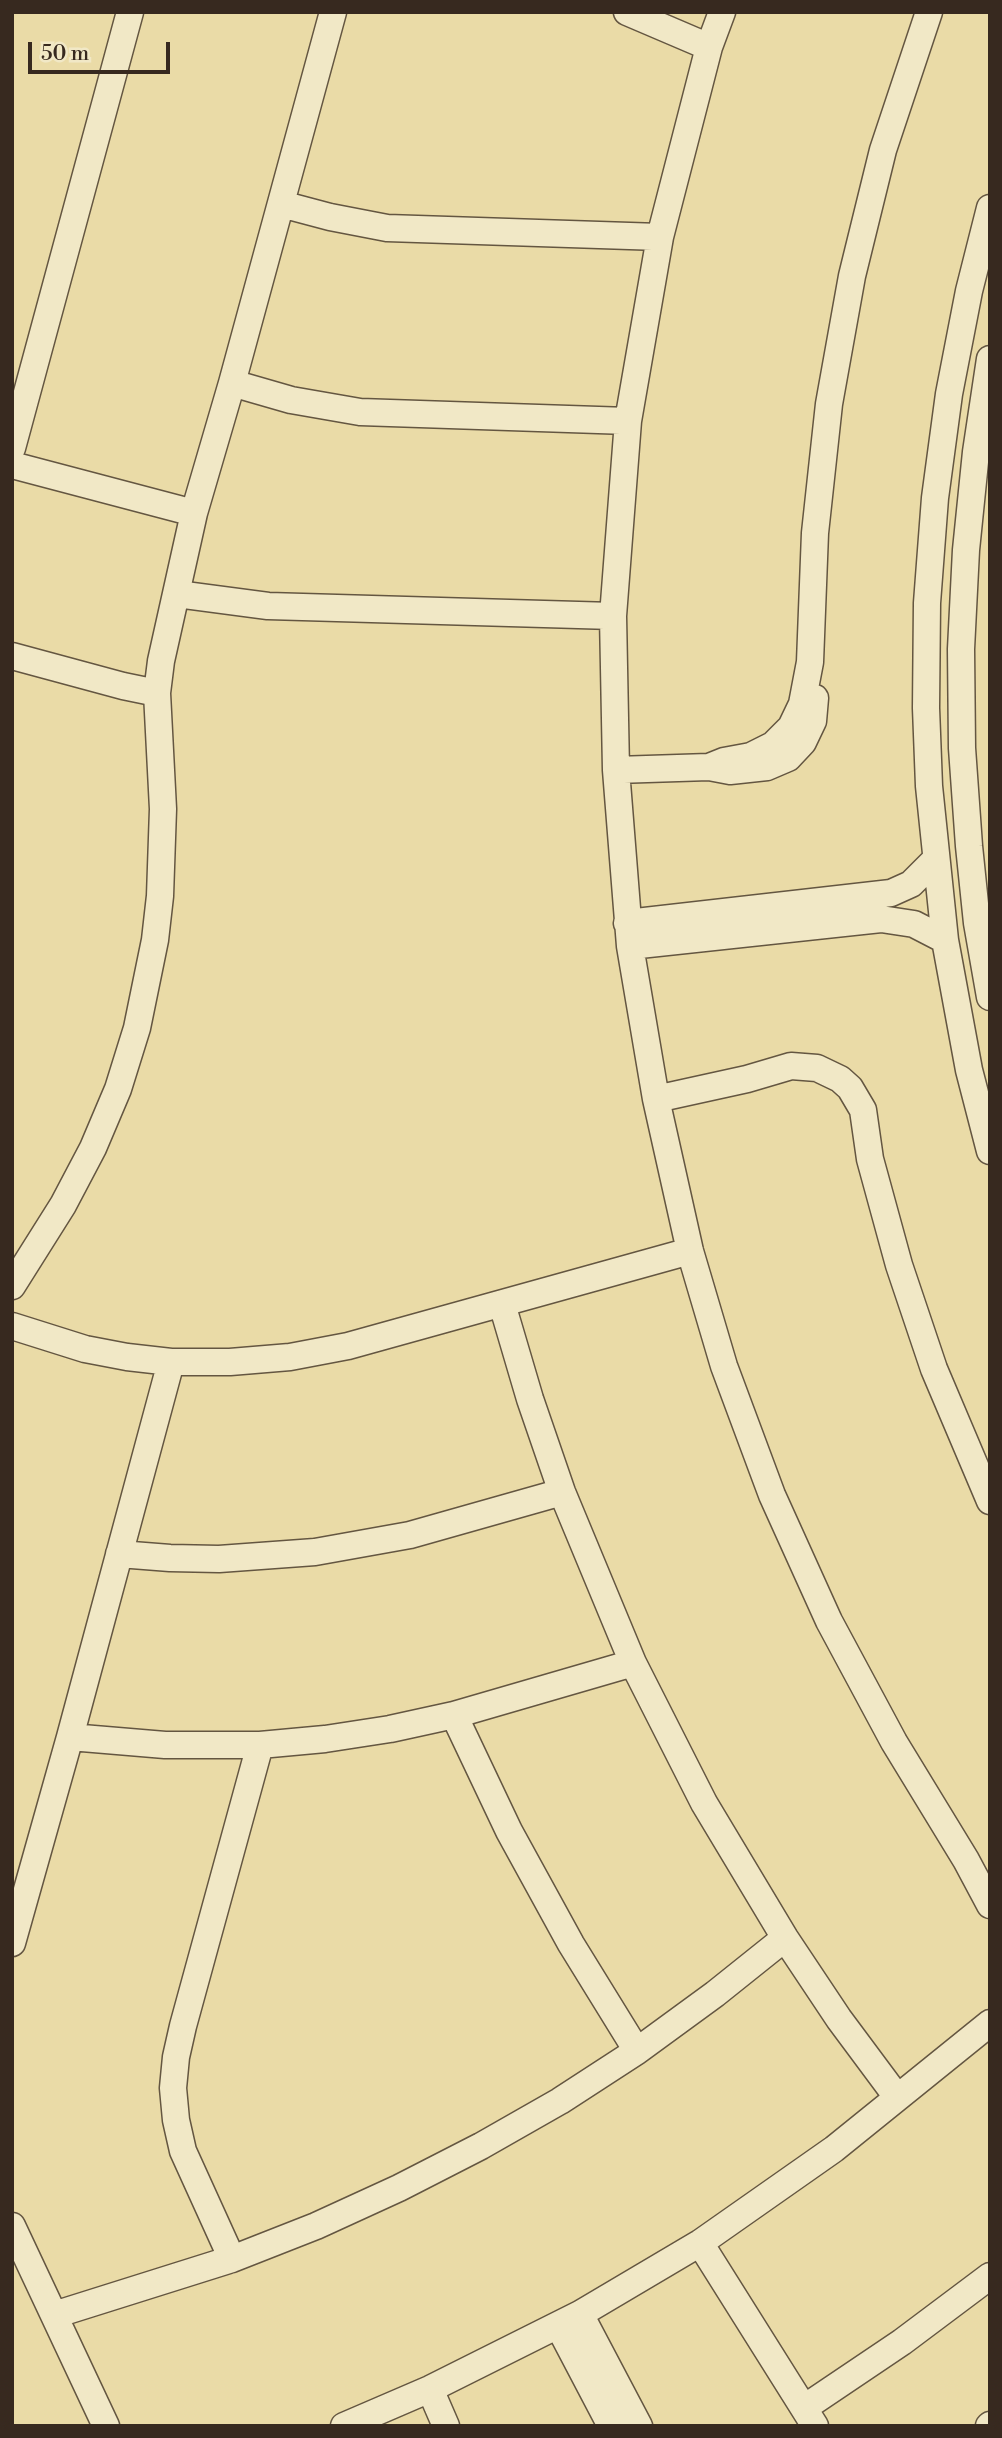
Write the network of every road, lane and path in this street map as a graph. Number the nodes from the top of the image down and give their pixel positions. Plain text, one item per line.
1 (130, 12) edge
2 (332, 12) edge
3 (627, 12) edge
4 (722, 12) edge
5 (929, 12) edge
6 (709, 47) junction
7 (281, 204) junction
8 (990, 208) edge
9 (660, 237) junction
10 (990, 359) edge
11 (232, 383) junction
12 (628, 421) junction
13 (12, 448) edge
14 (12, 466) edge
15 (194, 513) junction
16 (177, 594) junction
17 (613, 616) junction
18 (12, 656) edge
19 (157, 693) junction
20 (615, 770) junction
21 (936, 859) junction
22 (788, 917) junction
23 (628, 934) junction
24 (945, 940) junction
25 (990, 997) edge
26 (656, 1099) junction
27 (990, 1151) edge
28 (23, 1245) edge
29 (690, 1251) junction
30 (12, 1286) edge
31 (502, 1304) junction
32 (12, 1326) edge
33 (171, 1362) junction
34 (562, 1492) junction
35 (990, 1501) edge
36 (119, 1554) junction
37 (633, 1663) junction
38 (454, 1715) junction
39 (70, 1737) junction
40 (260, 1745) junction
41 (966, 1860) junction
42 (990, 1885) edge
43 (990, 1905) edge
44 (785, 1938) junction
45 (12, 1943) edge
46 (990, 2000) edge
47 (990, 2023) edge
48 (957, 2048) junction
49 (637, 2051) junction
50 (897, 2097) junction
51 (12, 2226) edge
52 (700, 2243) junction
53 (232, 2259) junction
54 (990, 2276) edge
55 (54, 2315) junction
56 (569, 2319) junction
57 (430, 2389) junction
58 (809, 2417) edge
59 (106, 2426) edge
60 (344, 2426) edge
61 (446, 2426) edge
62 (611, 2426) edge
63 (639, 2426) edge

1 - 13 street
2 - 7 street
3 - 6 street
4 - 6 street
5 - 20 street
6 - 9 street
7 - 9 street
7 - 11 street
8 - 21 street
9 - 12 street
10 - 25 street
11 - 12 street
11 - 15 street
12 - 17 street
14 - 15 street
15 - 16 street
16 - 17 street
16 - 19 street
17 - 20 street
18 - 19 street
19 - 28 street
20 - 23 street
21 - 22 street
21 - 24 street
22 - 23 street
22 - 24 street
23 - 26 street
24 - 27 street
26 - 29 street
26 - 35 street
28 - 30 street
29 - 31 street
29 - 41 street
31 - 33 street
31 - 34 street
32 - 33 street
33 - 36 street
34 - 36 street
34 - 37 street
36 - 39 street
37 - 38 street
37 - 44 street
38 - 40 street
38 - 49 street
39 - 40 street
39 - 45 street
40 - 53 street
41 - 42 street
41 - 43 street
44 - 49 street
44 - 50 street
46 - 48 street
47 - 48 street
48 - 50 street
49 - 53 street
50 - 52 street
51 - 55 street
52 - 56 street
52 - 58 street
53 - 55 street
54 - 58 street
55 - 59 street
56 - 57 street
56 - 62 street
56 - 63 street
57 - 60 street
57 - 61 street

